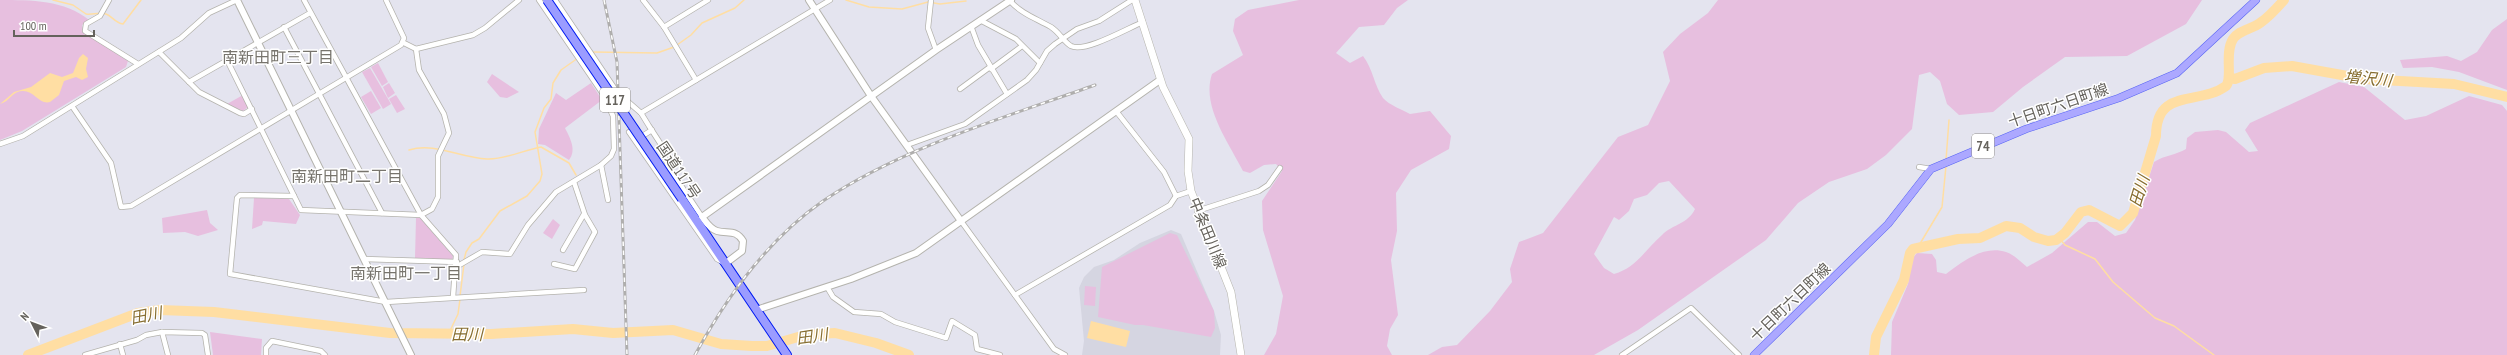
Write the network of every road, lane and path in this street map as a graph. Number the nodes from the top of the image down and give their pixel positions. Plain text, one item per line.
1 (109, 0) edge
2 (237, 0) edge
3 (304, 0) edge
4 (386, 0) edge
5 (519, 0) edge
6 (539, 0) edge
7 (547, 0) edge
8 (555, 0) edge
9 (643, 0) edge
10 (708, 0) edge
11 (809, 0) edge
12 (830, 0) edge
13 (931, 0) edge
14 (1011, 0) edge
15 (1133, 0) edge
16 (2256, 0) edge
17 (815, 9) junction
18 (310, 13) junction
19 (980, 20) junction
20 (1143, 22) junction
21 (971, 26) junction
22 (284, 27) junction
23 (664, 27) junction
24 (1064, 39) junction
25 (258, 42) junction
26 (404, 43) junction
27 (1022, 46) junction
28 (416, 49) junction
29 (936, 50) junction
30 (159, 52) junction
31 (227, 60) junction
32 (1040, 63) junction
33 (138, 64) junction
34 (599, 65) junction
35 (991, 68) junction
36 (589, 73) junction
37 (346, 78) junction
38 (696, 80) junction
39 (1160, 80) junction
40 (189, 82) junction
41 (615, 89) dead end
42 (960, 89) dead end
43 (320, 94) junction
44 (1007, 94) junction
45 (871, 96) junction
46 (626, 100) dead end
47 (72, 106) junction
48 (252, 109) junction
49 (291, 111) junction
50 (1116, 111) junction
51 (641, 113) junction
52 (261, 128) junction
53 (652, 130) junction
54 (629, 132) dead end
55 (635, 141) junction
56 (0, 144) edge
57 (907, 145) junction
58 (601, 165) junction
59 (1919, 167) dead end
60 (1280, 168) dead end
61 (1931, 169) junction
62 (574, 182) junction
63 (1191, 191) junction
64 (294, 196) junction
65 (1176, 196) junction
66 (608, 200) dead end
67 (1197, 211) junction
68 (341, 212) junction
69 (382, 213) junction
70 (584, 214) junction
71 (421, 215) junction
72 (702, 217) junction
73 (961, 221) junction
74 (563, 250) dead end
75 (364, 259) junction
76 (726, 263) junction
77 (554, 264) dead end
78 (458, 265) junction
79 (827, 287) junction
80 (584, 290) dead end
81 (1015, 295) junction
82 (454, 297) junction
83 (386, 302) junction
84 (756, 310) junction
85 (162, 332) junction
86 (120, 344) junction
87 (787, 354) edge
88 (86, 355) edge
89 (123, 355) edge
90 (168, 355) edge
91 (208, 355) edge
92 (266, 355) edge
93 (325, 355) edge
94 (411, 355) edge
95 (1000, 355) edge
96 (1065, 355) edge
97 (1241, 355) edge
98 (1622, 355) edge
99 (1739, 355) edge
100 (1754, 355) edge

1 - 33 street
2 - 25 street
2 - 30 street
3 - 18 street
4 - 26 street
5 - 28 street
6 - 36 street
7 - 76 highway, 国道117号 / 117, bridge
8 - 34 street
9 - 23 street
10 - 23 street
11 - 17 street
12 - 17 street
13 - 29 street
14 - 19 street
14 - 24 street
15 - 20 main road, 中条田川線
15 - 24 street
16 - 61 main road, 十日町六日町線 / 74
17 - 38 street
17 - 45 street
18 - 22 street
18 - 37 street
19 - 21 street
19 - 27 street
20 - 24 street
20 - 39 main road, 中条田川線
21 - 29 street
21 - 35 street
22 - 25 street
22 - 43 street
23 - 38 street
24 - 32 street
25 - 31 street
25 - 49 street
26 - 28 street
26 - 37 street
27 - 32 street
27 - 35 street
28 - 71 street
29 - 45 street
30 - 33 street
30 - 40 street
31 - 40 street
31 - 48 street
32 - 44 street
33 - 47 street
34 - 36 street
34 - 41 street
35 - 42 street
35 - 44 street
36 - 58 street
37 - 43 street
37 - 71 street
38 - 51 street
39 - 50 street
39 - 63 main road, 中条田川線
40 - 48 street
43 - 49 street
43 - 69 street
44 - 57 street
45 - 57 street
45 - 72 street
46 - 51 street
47 - 52 street
47 - 56 street
48 - 52 street
49 - 52 street
49 - 68 street
50 - 65 street
50 - 73 street
51 - 53 street
52 - 64 street
53 - 55 street
53 - 72 street
54 - 55 street
55 - 76 street
57 - 73 street
58 - 62 street
58 - 66 street
59 - 61 street
60 - 67 street
61 - 100 main road, 十日町六日町線 / 74
62 - 70 street
62 - 78 street
63 - 65 street
63 - 67 main road, 中条田川線
64 - 68 street
64 - 83 street
65 - 81 street
67 - 97 main road, 中条田川線
68 - 69 street
68 - 75 street
69 - 71 street
70 - 74 street
70 - 77 street
71 - 78 street
72 - 76 street
73 - 79 street
73 - 81 street
75 - 78 street
75 - 83 street
76 - 84 highway, 国道117号 / 117
78 - 82 street
79 - 84 street
79 - 95 street
80 - 82 street
81 - 96 street
82 - 83 street
83 - 94 street
84 - 87 highway, 国道117号 / 117
85 - 86 street
85 - 90 street
85 - 91 street
86 - 88 street
86 - 89 street
92 - 93 street
98 - 99 street

